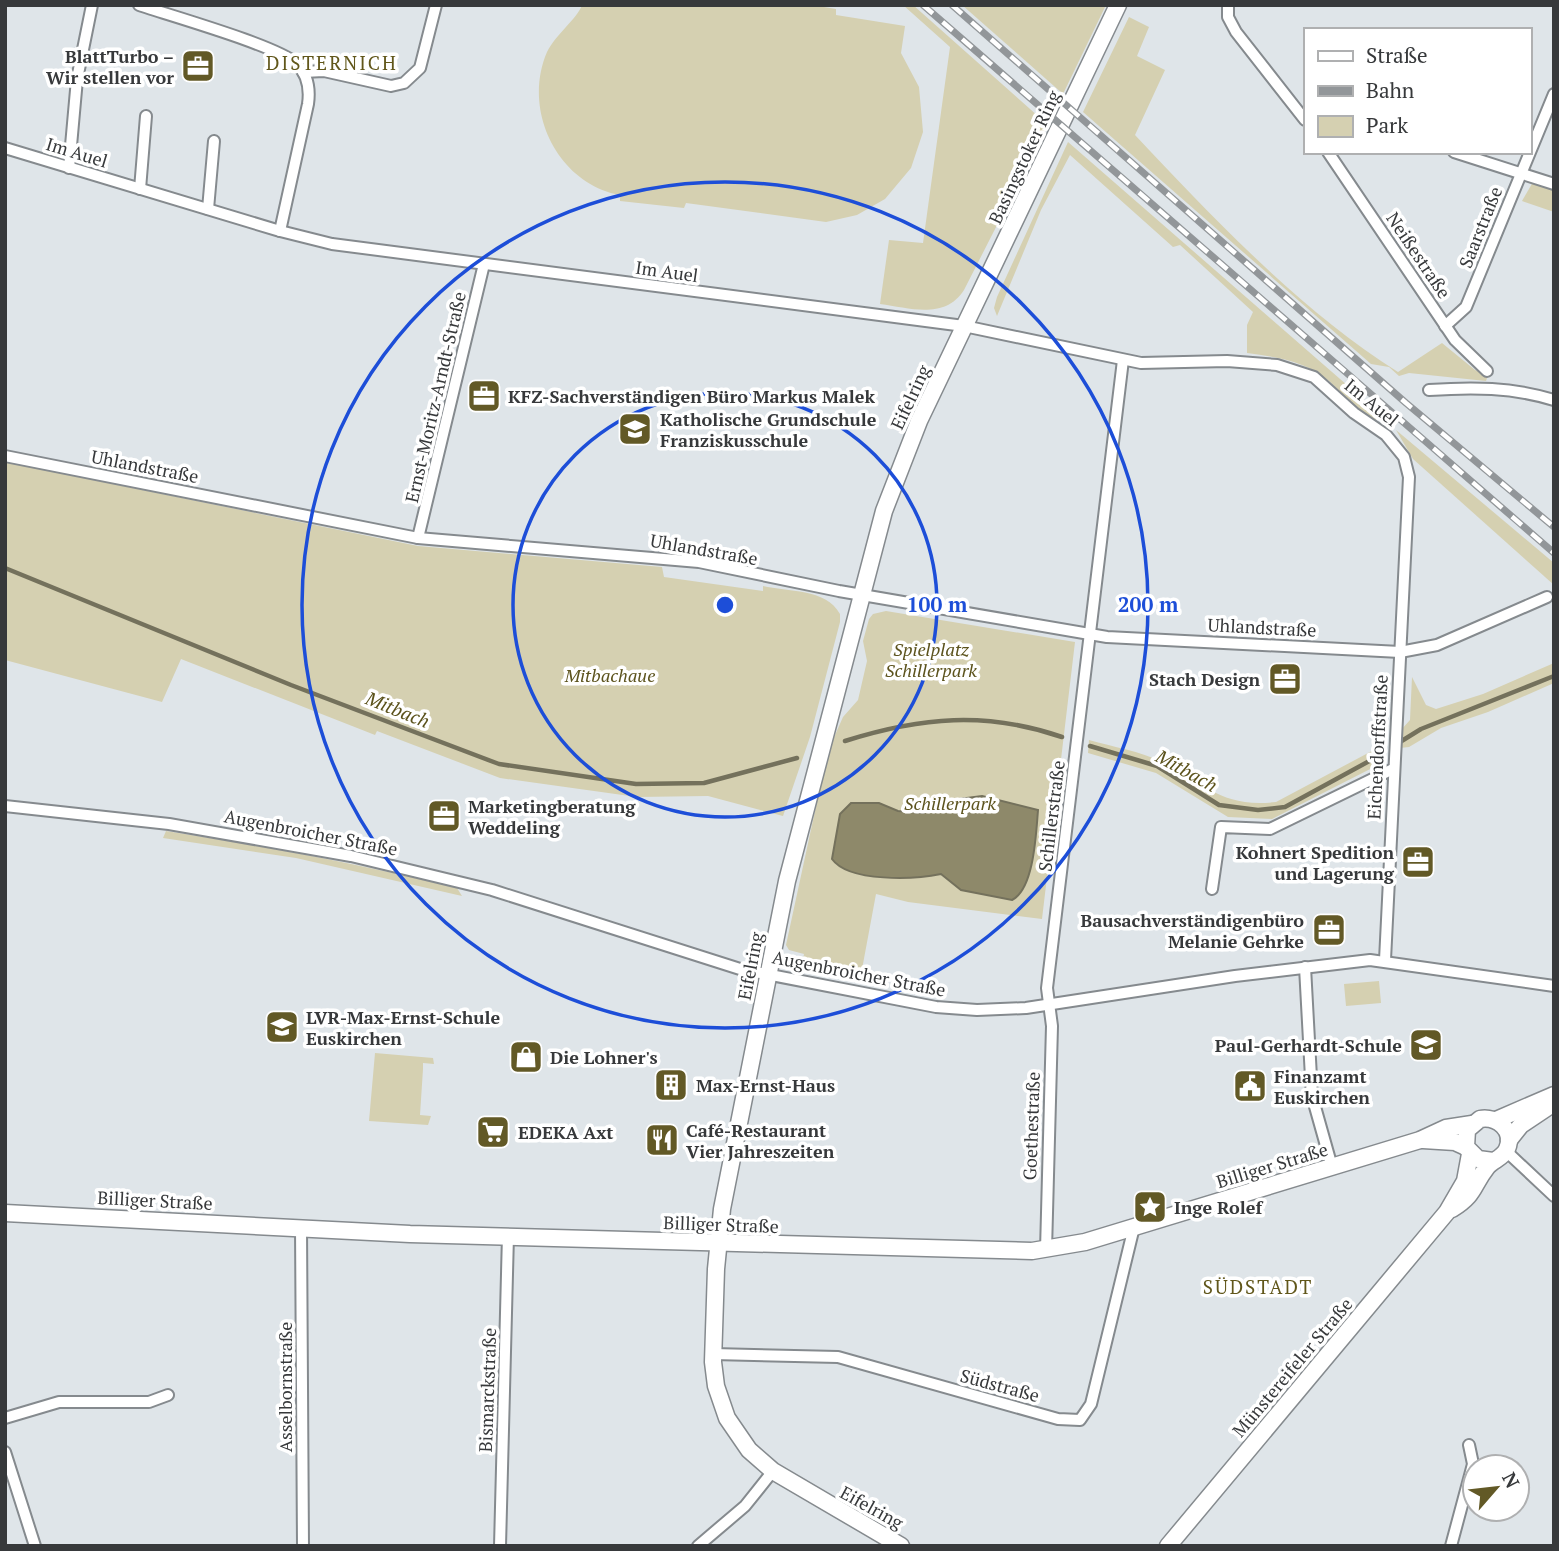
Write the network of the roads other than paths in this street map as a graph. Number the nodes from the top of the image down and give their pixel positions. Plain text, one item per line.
1 (92, 5) edge
2 (139, 5) edge
3 (436, 5) edge
4 (1118, 5) edge
5 (1228, 5) edge
6 (303, 72) junction
7 (1554, 94) edge
8 (1301, 109) edge
9 (146, 116) dead end
10 (214, 141) dead end
11 (5, 148) edge
12 (1531, 148) edge
13 (1329, 154) edge
14 (1460, 154) edge
15 (1528, 154) edge
16 (69, 167) junction
17 (1520, 174) junction
18 (1554, 184) edge
19 (140, 189) junction
20 (208, 209) junction
21 (281, 232) junction
22 (484, 264) junction
23 (964, 326) junction
24 (1445, 326) junction
25 (1122, 360) junction
26 (1487, 371) dead end
27 (1429, 390) dead end
28 (1554, 400) edge
29 (5, 456) edge
30 (418, 538) junction
31 (860, 594) junction
32 (1547, 597) dead end
33 (1090, 633) junction
34 (1400, 652) junction
35 (1393, 769) junction
36 (5, 806) edge
37 (1212, 889) dead end
38 (1385, 960) junction
39 (1305, 967) junction
40 (768, 974) junction
41 (1554, 986) edge
42 (1048, 1004) junction
43 (1554, 1095) edge
44 (1554, 1103) edge
45 (1496, 1120) junction
46 (1472, 1124) junction
47 (1420, 1140) junction
48 (1468, 1150) junction
49 (1502, 1151) junction
50 (1332, 1167) junction
51 (1554, 1196) edge
52 (1447, 1212) junction
53 (5, 1213) edge
54 (301, 1227) junction
55 (1134, 1227) junction
56 (508, 1235) junction
57 (718, 1245) junction
58 (1046, 1250) junction
59 (713, 1354) junction
60 (168, 1395) dead end
61 (5, 1418) edge
62 (1469, 1445) dead end
63 (5, 1452) edge
64 (773, 1471) junction
65 (35, 1546) edge
66 (303, 1546) edge
67 (500, 1546) edge
68 (698, 1546) edge
69 (901, 1546) edge
70 (1168, 1546) edge
71 (1451, 1546) edge

1 - 16 street
2 - 6 street
3 - 6 street
4 - 23 street, Basingstoker Ring
5 - 8 street
6 - 21 street
7 - 12 street, Saarstraße
9 - 19 street
10 - 20 street
11 - 16 street, Im Auel
13 - 24 street, Neißestraße
14 - 17 street
15 - 17 street, Saarstraße
16 - 19 street, Im Auel
17 - 18 street
17 - 24 street, Saarstraße
19 - 20 street, Im Auel
20 - 21 street, Im Auel
21 - 22 street, Im Auel
22 - 23 street, Im Auel
22 - 30 street, Ernst-Moritz-Arndt-Straße
23 - 25 street, Im Auel
23 - 31 street, Eifelring
24 - 26 street, Neißestraße
25 - 33 street
25 - 34 street, Im Auel
27 - 28 street
29 - 30 street, Uhlandstraße
30 - 31 street, Uhlandstraße
31 - 33 street, Uhlandstraße
31 - 40 street, Eifelring
32 - 34 street, Eichendorffstraße
33 - 34 street, Uhlandstraße
33 - 42 street, Schillerstraße
34 - 35 street, Eichendorffstraße
35 - 37 street
35 - 38 street, Eichendorffstraße
36 - 40 street, Augenbroicher Straße
38 - 39 street, Augenbroicher Straße
38 - 41 street, Augenbroicher Straße
39 - 42 street, Augenbroicher Straße
39 - 50 street
40 - 42 street, Augenbroicher Straße
40 - 57 street, Eifelring
42 - 58 street, Goethestraße
43 - 45 street
44 - 49 street, Münstereifeler Straße
45 - 46 street
45 - 49 street
46 - 47 street, Billiger Straße
46 - 48 street
47 - 48 street, Billiger Straße
47 - 50 street, Billiger Straße
48 - 49 street
48 - 52 street, Münstereifeler Straße
49 - 51 street
49 - 52 street, Münstereifeler Straße
50 - 55 street, Billiger Straße
52 - 70 street, Münstereifeler Straße
53 - 54 street, Billiger Straße
54 - 56 street, Billiger Straße
54 - 66 street, Asselbornstraße
55 - 58 street, Billiger Straße
55 - 59 street, Südstraße
56 - 57 street, Billiger Straße
56 - 67 street, Bismarckstraße
57 - 58 street, Billiger Straße
57 - 59 street, Eifelring
59 - 64 street, Eifelring
60 - 61 street
62 - 71 street
63 - 65 street
64 - 68 street
64 - 69 street, Eifelring

